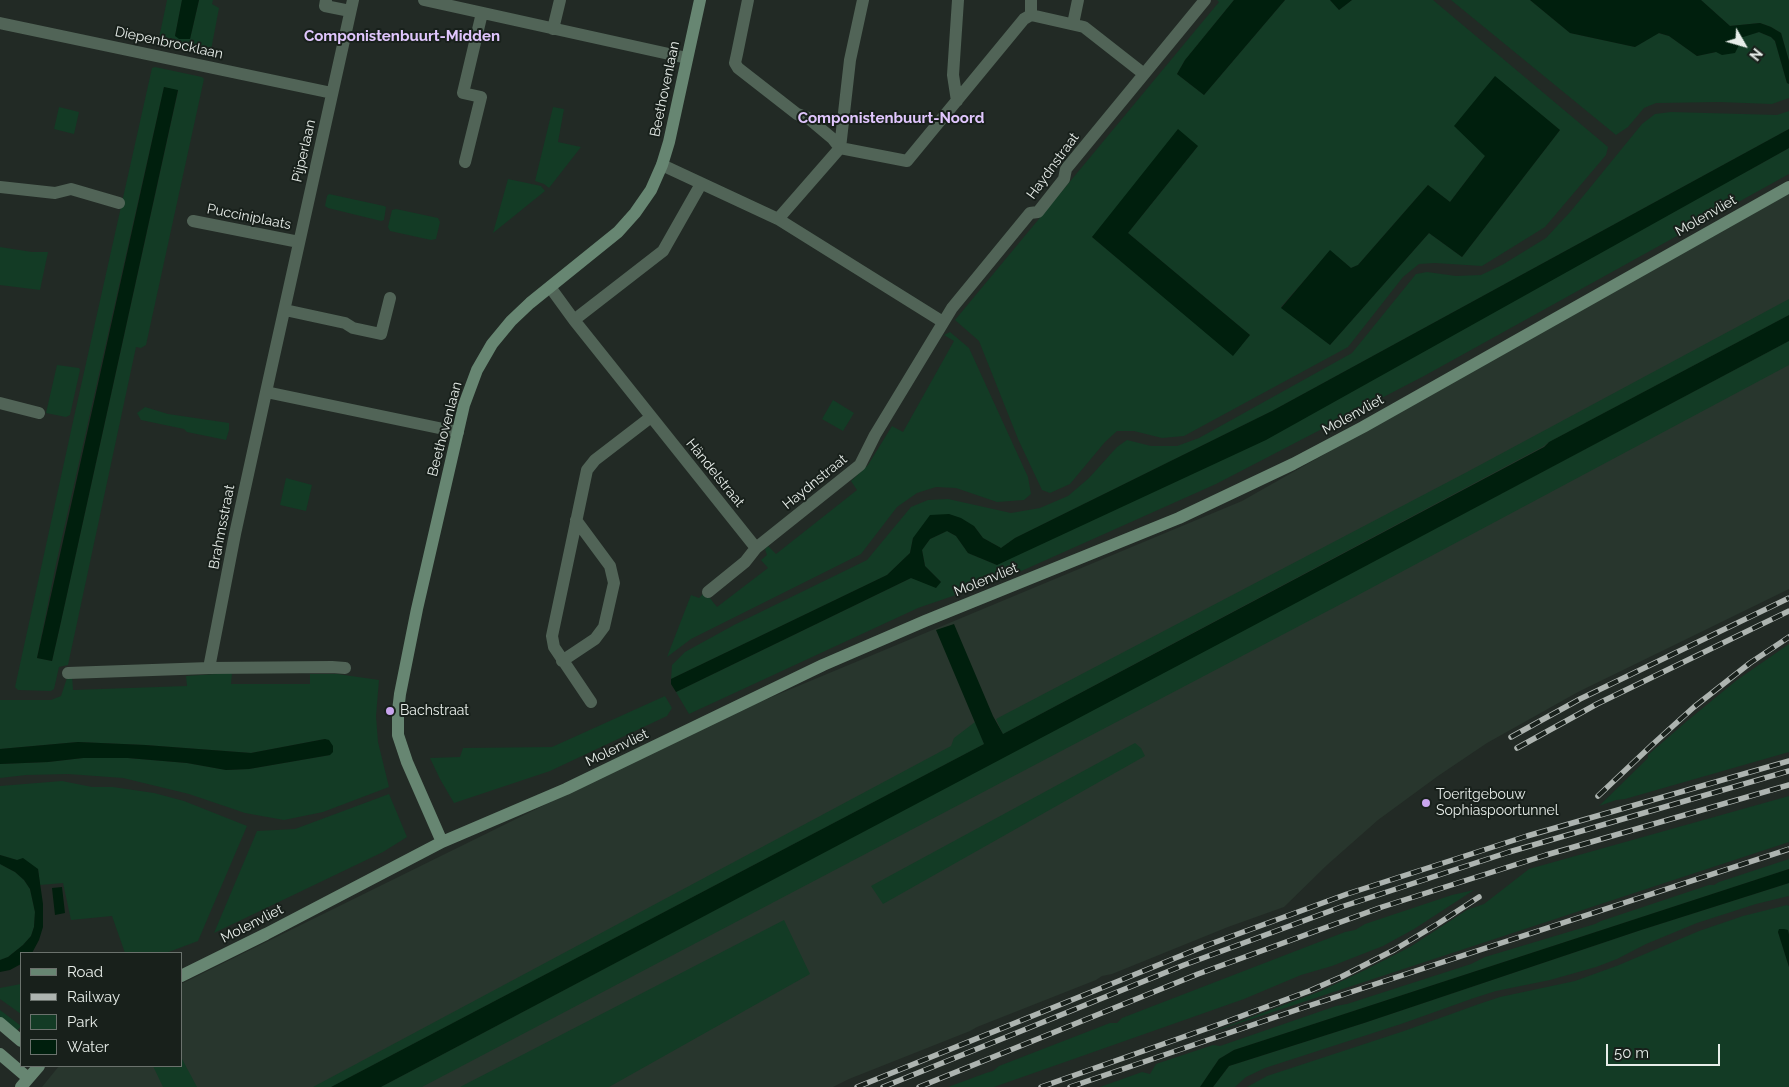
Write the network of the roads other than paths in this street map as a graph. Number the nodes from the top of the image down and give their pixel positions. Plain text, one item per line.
1 (326, 0) edge
2 (424, 0) edge
3 (560, 0) edge
4 (700, 0) edge
5 (748, 0) edge
6 (863, 0) edge
7 (958, 0) edge
8 (1031, 0) edge
9 (1078, 0) edge
10 (1205, 0) edge
11 (352, 6) edge
12 (482, 13) junction
13 (1032, 15) junction
14 (0, 23) edge
15 (1073, 24) junction
16 (553, 29) junction
17 (687, 58) junction
18 (1144, 74) junction
19 (332, 93) junction
20 (957, 101) junction
21 (840, 148) junction
22 (465, 162) dead end
23 (662, 165) junction
24 (700, 184) junction
25 (0, 187) edge
26 (1789, 187) edge
27 (119, 203) dead end
28 (778, 220) junction
29 (193, 221) dead end
30 (300, 242) junction
31 (550, 287) junction
32 (390, 298) dead end
33 (285, 310) junction
34 (574, 320) junction
35 (943, 322) junction
36 (266, 392) junction
37 (0, 403) edge
38 (39, 413) dead end
39 (651, 417) junction
40 (458, 432) junction
41 (576, 520) junction
42 (756, 548) junction
43 (708, 592) dead end
44 (562, 661) junction
45 (209, 668) junction
46 (346, 668) dead end
47 (68, 673) dead end
48 (591, 702) dead end
49 (442, 842) junction
50 (182, 976) edge
51 (0, 1023) edge
52 (20, 1040) edge
53 (0, 1054) edge
54 (38, 1067) edge
55 (25, 1082) edge

1 - 11 street
2 - 12 street
3 - 16 street
4 - 17 street, Beethovenlaan
5 - 21 street
6 - 21 street
7 - 20 street
8 - 13 street
9 - 15 street
10 - 18 street, Haydnstraat
11 - 19 street, Pijperlaan
12 - 16 street
12 - 22 street
13 - 15 street
13 - 20 street
14 - 19 street, Diepenbrocklaan
15 - 18 street
16 - 17 street
17 - 23 street, Beethovenlaan
18 - 35 street, Haydnstraat
19 - 30 street, Pijperlaan
20 - 21 street
21 - 28 street
23 - 24 street
23 - 31 street, Beethovenlaan
24 - 28 street
24 - 34 street
25 - 27 street
26 - 49 street, Molenvliet
28 - 35 street
29 - 30 street, Pucciniplaats
30 - 33 street, Pijperlaan
31 - 34 street, Händelstraat
31 - 40 street, Beethovenlaan
32 - 33 street
33 - 36 street, Pijperlaan
34 - 39 street, Händelstraat
35 - 42 street, Haydnstraat
36 - 40 street
36 - 45 street, Brahmsstraat
37 - 38 street
39 - 41 street
39 - 42 street, Händelstraat
40 - 49 street, Beethovenlaan
41 - 44 street
41 - 44 street
42 - 43 street, Haydnstraat
44 - 48 street
45 - 46 street
45 - 47 street
49 - 50 street, Molenvliet
51 - 52 street
53 - 55 street
54 - 55 street

